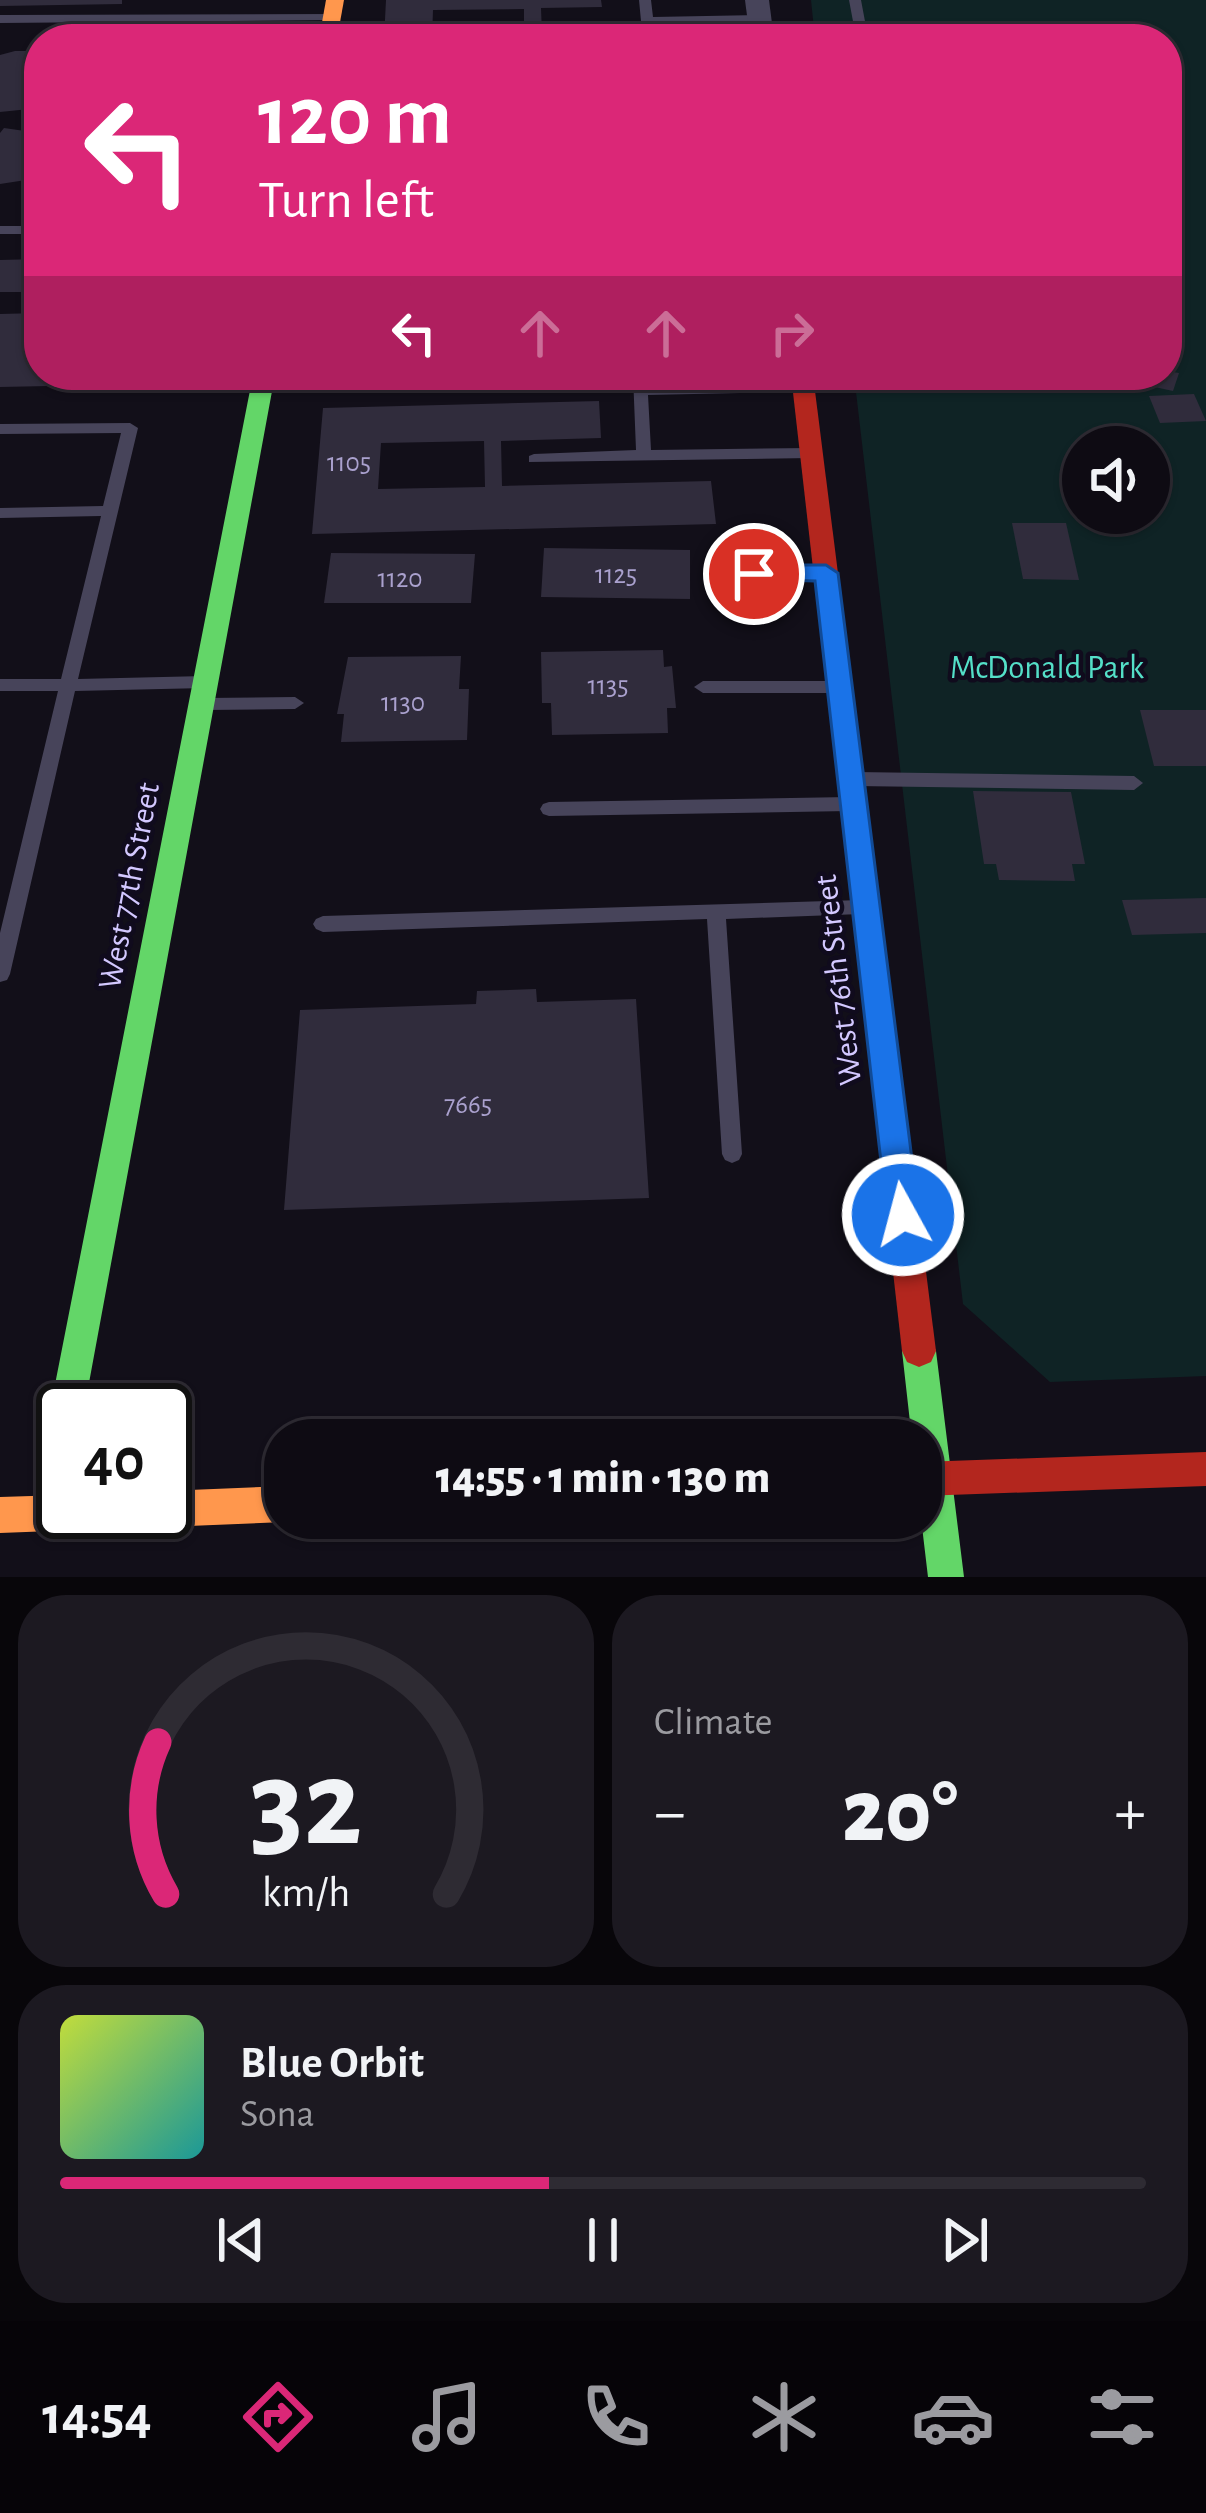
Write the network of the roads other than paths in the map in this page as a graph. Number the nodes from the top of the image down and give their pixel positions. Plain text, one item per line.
1 (645, 0) edge
2 (332, 18) edge
3 (0, 19) edge
4 (759, 20) edge
5 (261, 390) edge
6 (640, 390) edge
7 (804, 390) edge
8 (0, 429) edge
9 (811, 453) junction
10 (644, 455) junction
11 (534, 458) dead end
12 (111, 511) junction
13 (0, 513) edge
14 (826, 573) junction
15 (718, 574) dead end
16 (0, 685) edge
17 (68, 685) junction
18 (704, 687) dead end
19 (839, 687) junction
20 (203, 693) junction
21 (295, 704) dead end
22 (1134, 783) dead end
23 (852, 792) junction
24 (549, 809) dead end
25 (866, 907) junction
26 (716, 911) junction
27 (323, 924) dead end
28 (0, 974) edge
29 (732, 1154) dead end
30 (72, 1383) edge
31 (921, 1419) edge
32 (1206, 1469) edge
33 (942, 1478) edge
34 (264, 1505) edge
35 (192, 1508) edge
36 (36, 1514) edge
37 (0, 1515) edge
38 (939, 1539) edge
39 (946, 1577) edge

1 - 4 lane
2 - 3 lane
5 - 20 street, West 77th Street
6 - 10 lane
7 - 9 street, West 76th Street
8 - 12 lane
9 - 10 lane
9 - 14 street, West 76th Street
10 - 11 lane
12 - 13 lane
12 - 17 lane
14 - 15 lane
14 - 19 street, West 76th Street
16 - 17 lane
17 - 20 lane
17 - 28 lane
18 - 19 lane
19 - 23 street, West 76th Street
20 - 21 lane
20 - 30 street, West 77th Street
22 - 23 lane
23 - 24 lane
23 - 25 street, West 76th Street
25 - 26 lane
25 - 31 street, West 76th Street
26 - 27 lane
26 - 29 lane
32 - 33 street
34 - 35 street
36 - 37 street
38 - 39 street, West 76th Street

